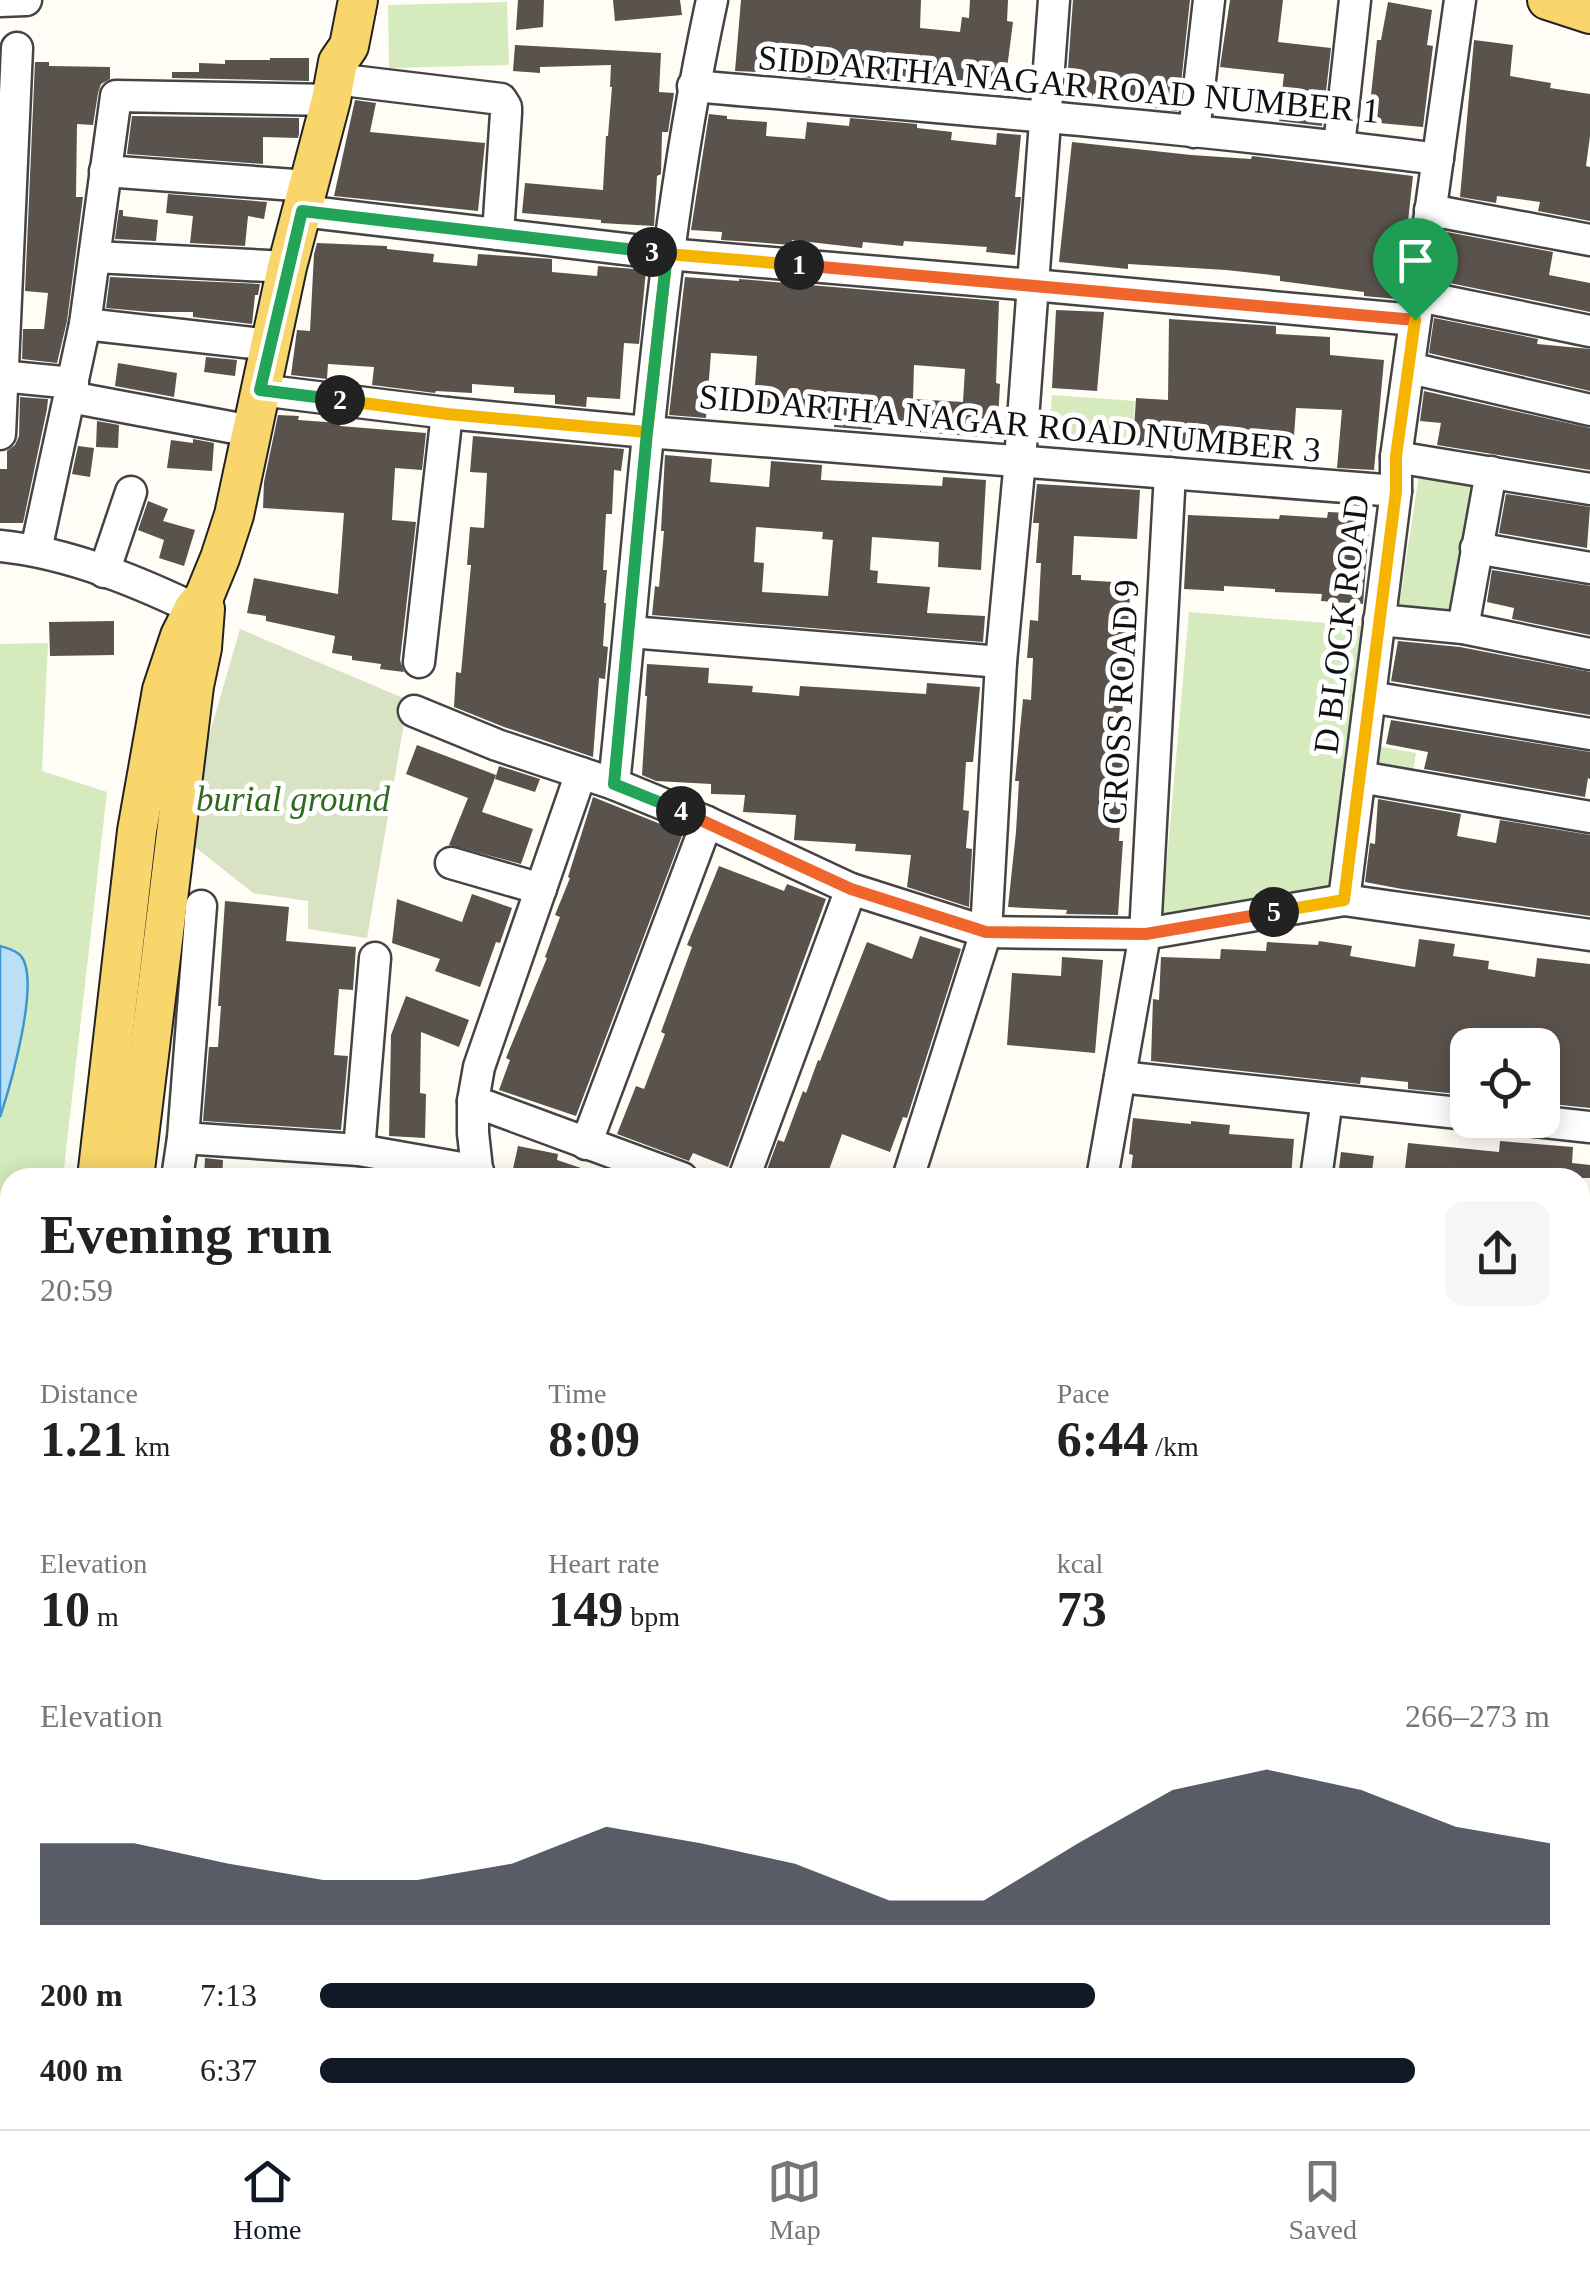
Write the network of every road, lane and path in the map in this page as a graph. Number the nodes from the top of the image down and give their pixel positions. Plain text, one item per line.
1 (0, 0) edge
2 (26, 0) edge
3 (358, 0) edge
4 (712, 0) edge
5 (1054, 0) edge
6 (1208, 0) edge
7 (1355, 0) edge
8 (1460, 0) edge
9 (1547, 0) edge
10 (1590, 14) edge
11 (17, 48) dead end
12 (693, 86) junction
13 (333, 90) junction
14 (1044, 116) junction
15 (1194, 132) junction
16 (1339, 146) junction
17 (1438, 159) junction
18 (106, 171) junction
19 (305, 198) junction
20 (1430, 210) junction
21 (498, 234) junction
22 (1590, 240) edge
23 (667, 254) junction
24 (95, 257) junction
25 (287, 266) junction
26 (1033, 285) junction
27 (1417, 308) junction
28 (86, 324) junction
29 (1590, 331) edge
30 (270, 345) junction
31 (1410, 368) junction
32 (2, 376) edge
33 (72, 390) junction
34 (260, 390) junction
35 (1590, 410) edge
36 (447, 414) junction
37 (252, 430) junction
38 (647, 432) junction
39 (0, 434) edge
40 (1396, 456) junction
41 (1020, 460) junction
42 (1490, 472) junction
43 (1170, 473) junction
44 (1590, 489) edge
45 (1396, 491) junction
46 (131, 492) dead end
47 (0, 546) edge
48 (1476, 548) junction
49 (36, 550) junction
50 (1590, 568) edge
51 (104, 572) junction
52 (201, 606) junction
53 (1379, 620) junction
54 (1463, 628) junction
55 (630, 632) junction
56 (1590, 654) edge
57 (419, 662) dead end
58 (1001, 662) junction
59 (1370, 697) junction
60 (414, 711) dead end
61 (1590, 734) edge
62 (582, 773) junction
63 (1360, 777) junction
64 (614, 784) junction
65 (1590, 818) edge
66 (707, 822) junction
67 (451, 863) dead end
68 (851, 889) junction
69 (541, 890) junction
70 (1344, 900) junction
71 (201, 906) dead end
72 (986, 932) junction
73 (1146, 934) junction
74 (1590, 935) edge
75 (375, 958) dead end
76 (1120, 1078) junction
77 (1326, 1099) junction
78 (473, 1102) junction
79 (1450, 1112) edge
80 (1560, 1124) edge
81 (1590, 1127) edge
82 (183, 1138) junction
83 (586, 1144) junction
84 (359, 1150) junction
85 (98, 1168) edge
86 (135, 1168) edge
87 (178, 1168) edge
88 (448, 1168) edge
89 (477, 1168) edge
90 (654, 1168) edge
91 (748, 1168) edge
92 (911, 1168) edge
93 (1104, 1168) edge
94 (1317, 1168) edge

1 - 2 street
3 - 13 main road
4 - 12 street
5 - 14 street
6 - 15 street
7 - 16 street
8 - 17 street, D BLOCK ROAD
9 - 10 main road
11 - 32 street
12 - 14 street, SIDDARTHA NAGAR ROAD NUMBER 1
12 - 23 street
13 - 18 street
13 - 19 main road
13 - 21 street
14 - 15 street, SIDDARTHA NAGAR ROAD NUMBER 1
14 - 26 street
15 - 16 street, SIDDARTHA NAGAR ROAD NUMBER 1
16 - 17 street, SIDDARTHA NAGAR ROAD NUMBER 1
17 - 20 street, D BLOCK ROAD
18 - 19 street
18 - 24 street
19 - 21 street
19 - 25 main road
20 - 22 street
20 - 27 street, D BLOCK ROAD
21 - 23 street
23 - 26 street
23 - 38 street
24 - 25 street
24 - 28 street
25 - 30 main road
26 - 27 street
26 - 41 street
27 - 29 street
27 - 31 street, D BLOCK ROAD
28 - 30 street
28 - 33 street
30 - 34 main road
31 - 35 street
31 - 40 street, D BLOCK ROAD
32 - 33 street
32 - 39 street
33 - 37 street
33 - 49 street
34 - 36 street, SIDDARTHA NAGAR ROAD NUMBER 3
34 - 37 main road
36 - 38 street, SIDDARTHA NAGAR ROAD NUMBER 3
36 - 57 street
37 - 52 main road
38 - 41 street, SIDDARTHA NAGAR ROAD NUMBER 3
38 - 55 street
40 - 42 street
40 - 45 street, D BLOCK ROAD
41 - 43 street, SIDDARTHA NAGAR ROAD NUMBER 3
41 - 58 street
42 - 44 street
42 - 48 street
43 - 45 street, SIDDARTHA NAGAR ROAD NUMBER 3
43 - 73 street, CROSS ROAD 9
45 - 53 street, D BLOCK ROAD
46 - 51 street
47 - 49 street
48 - 50 street
48 - 54 street
49 - 51 street
51 - 52 street
52 - 85 main road
52 - 86 main road
53 - 54 street
53 - 59 street, D BLOCK ROAD
54 - 56 street
55 - 58 street
55 - 64 street
58 - 72 street
59 - 61 street
59 - 63 street, D BLOCK ROAD
60 - 62 street
62 - 64 street
62 - 69 street
63 - 65 street
63 - 70 street, D BLOCK ROAD
64 - 66 street
66 - 68 street
66 - 83 street
67 - 69 street
68 - 72 street
68 - 91 street
69 - 78 street
70 - 73 street
70 - 74 street
71 - 82 street
72 - 73 street
72 - 92 street
73 - 76 street, CROSS ROAD 9
75 - 84 street
76 - 77 street
76 - 93 street, CROSS ROAD 9
77 - 79 street
77 - 94 street
78 - 83 street
78 - 89 street
80 - 81 street
82 - 84 street
82 - 87 street
83 - 90 street
84 - 88 street

